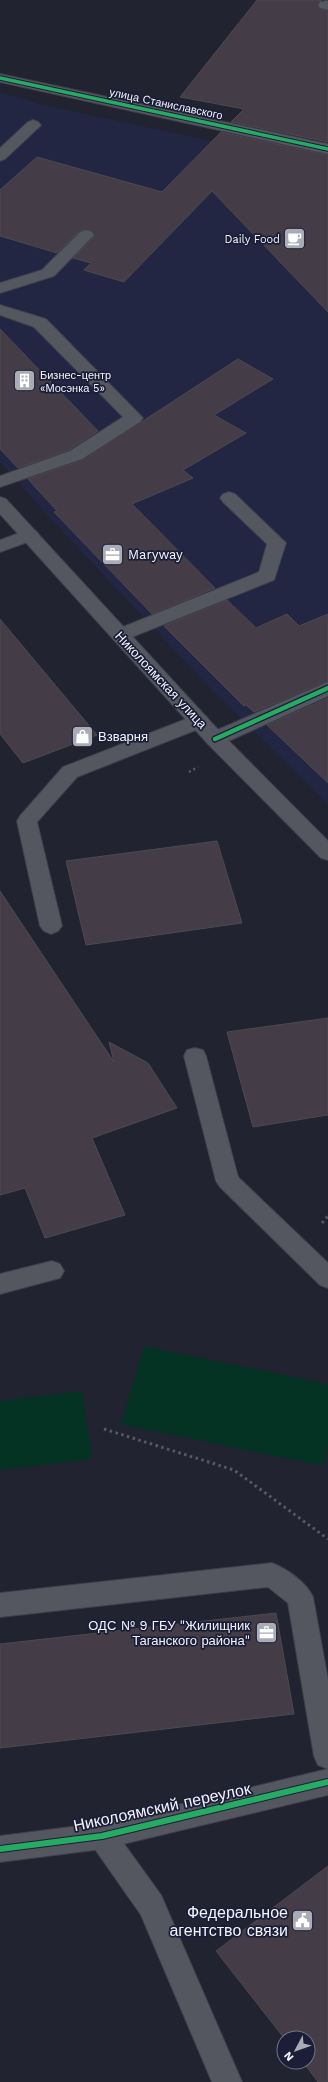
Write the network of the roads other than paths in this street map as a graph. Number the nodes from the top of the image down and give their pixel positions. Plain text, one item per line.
1 (0, 78) edge
2 (33, 125) dead end
3 (328, 149) edge
4 (0, 156) edge
5 (86, 235) dead end
6 (3, 284) edge
7 (0, 310) edge
8 (0, 482) edge
9 (229, 498) dead end
10 (0, 503) edge
11 (30, 536) junction
12 (0, 546) edge
13 (120, 635) junction
14 (328, 688) edge
15 (199, 720) junction
16 (215, 738) junction
17 (328, 853) edge
18 (51, 926) dead end
19 (195, 1056) dead end
20 (52, 1271) dead end
21 (328, 1278) edge
22 (0, 1284) edge
23 (0, 1605) edge
24 (328, 1756) edge
25 (328, 1782) edge
26 (102, 1836) junction
27 (0, 1849) edge
28 (227, 2082) edge

1 - 3 street, улица Станиславского
2 - 4 street
5 - 6 street
7 - 8 street
9 - 13 street
10 - 11 street, Николоямская улица
11 - 12 street
11 - 13 street, Николоямская улица
13 - 15 street, Николоямская улица
14 - 16 street
15 - 16 street, Николоямская улица
15 - 18 street
16 - 17 street, Николоямская улица
19 - 21 street
20 - 22 street
23 - 24 street
25 - 26 street, Николоямский переулок
26 - 27 street, Николоямский переулок
26 - 28 street

